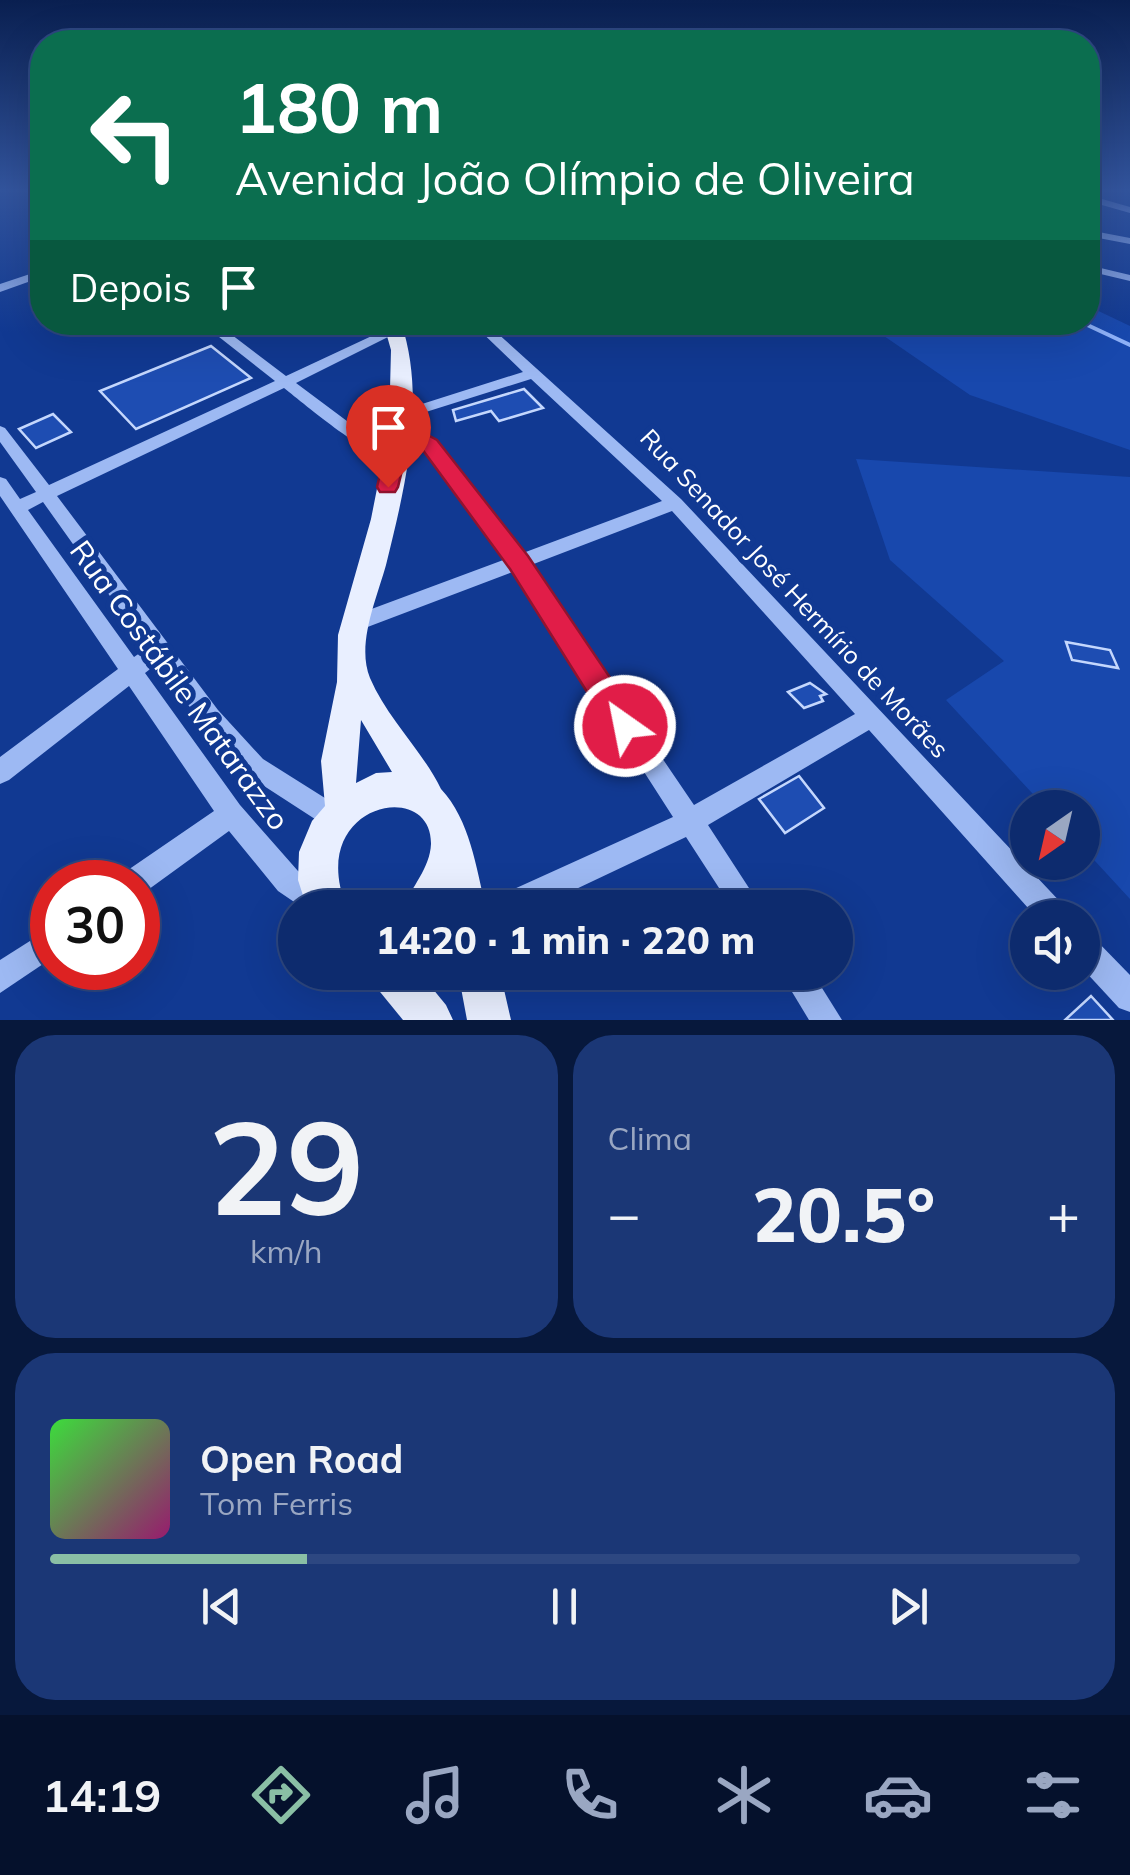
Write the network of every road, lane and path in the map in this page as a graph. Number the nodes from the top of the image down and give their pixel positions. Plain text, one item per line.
1 (1100, 271) edge
2 (30, 277) edge
3 (1130, 278) edge
4 (0, 288) edge
5 (223, 335) edge
6 (376, 335) edge
7 (397, 335) edge
8 (492, 335) edge
9 (536, 373) junction
10 (285, 381) junction
11 (403, 421) junction
12 (0, 431) edge
13 (394, 456) junction
14 (0, 483) edge
15 (46, 493) junction
16 (675, 503) junction
17 (16, 508) junction
18 (519, 562) junction
19 (357, 624) junction
20 (161, 650) junction
21 (131, 670) junction
22 (354, 678) junction
23 (872, 718) junction
24 (0, 772) edge
25 (426, 796) junction
26 (230, 814) junction
27 (339, 814) junction
28 (688, 824) junction
29 (451, 837) junction
30 (160, 864) edge
31 (301, 890) edge
32 (321, 890) edge
33 (437, 890) edge
34 (462, 890) edge
35 (543, 890) edge
36 (735, 890) edge
37 (1039, 900) edge
38 (30, 957) edge
39 (1100, 965) edge
40 (0, 978) edge
41 (406, 990) edge
42 (483, 990) edge
43 (806, 990) edge
44 (1130, 997) edge
45 (431, 1020) edge
46 (489, 1020) edge
47 (827, 1020) edge

1 - 3 street
2 - 4 street
5 - 10 street
6 - 10 street
7 - 11 main road
8 - 9 street, Rua Senador José Hermírio de Morães
9 - 11 street
9 - 16 street, Rua Senador José Hermírio de Morães
10 - 13 street
10 - 15 street
11 - 13 main road
11 - 18 street
12 - 15 street, Rua Costábile Matarazzo
13 - 19 main road
14 - 17 street, Rua Costábile Matarazzo
15 - 17 street
15 - 20 street, Rua Costábile Matarazzo
16 - 18 street
16 - 23 street, Rua Senador José Hermírio de Morães
17 - 21 street, Rua Costábile Matarazzo
18 - 19 street
18 - 28 street
19 - 22 main road
20 - 21 street
20 - 27 street, Rua Costábile Matarazzo
21 - 24 street
21 - 26 street, Rua Costábile Matarazzo
22 - 25 main road
22 - 27 main road
23 - 28 street
23 - 37 street, Rua Senador José Hermírio de Morães
25 - 27 main road
25 - 29 main road
26 - 30 street
26 - 31 street, Rua Costábile Matarazzo
27 - 32 main road
28 - 35 street
28 - 36 street
29 - 33 main road
29 - 34 main road
38 - 40 street
39 - 44 street
41 - 45 main road
42 - 46 main road
43 - 47 street

